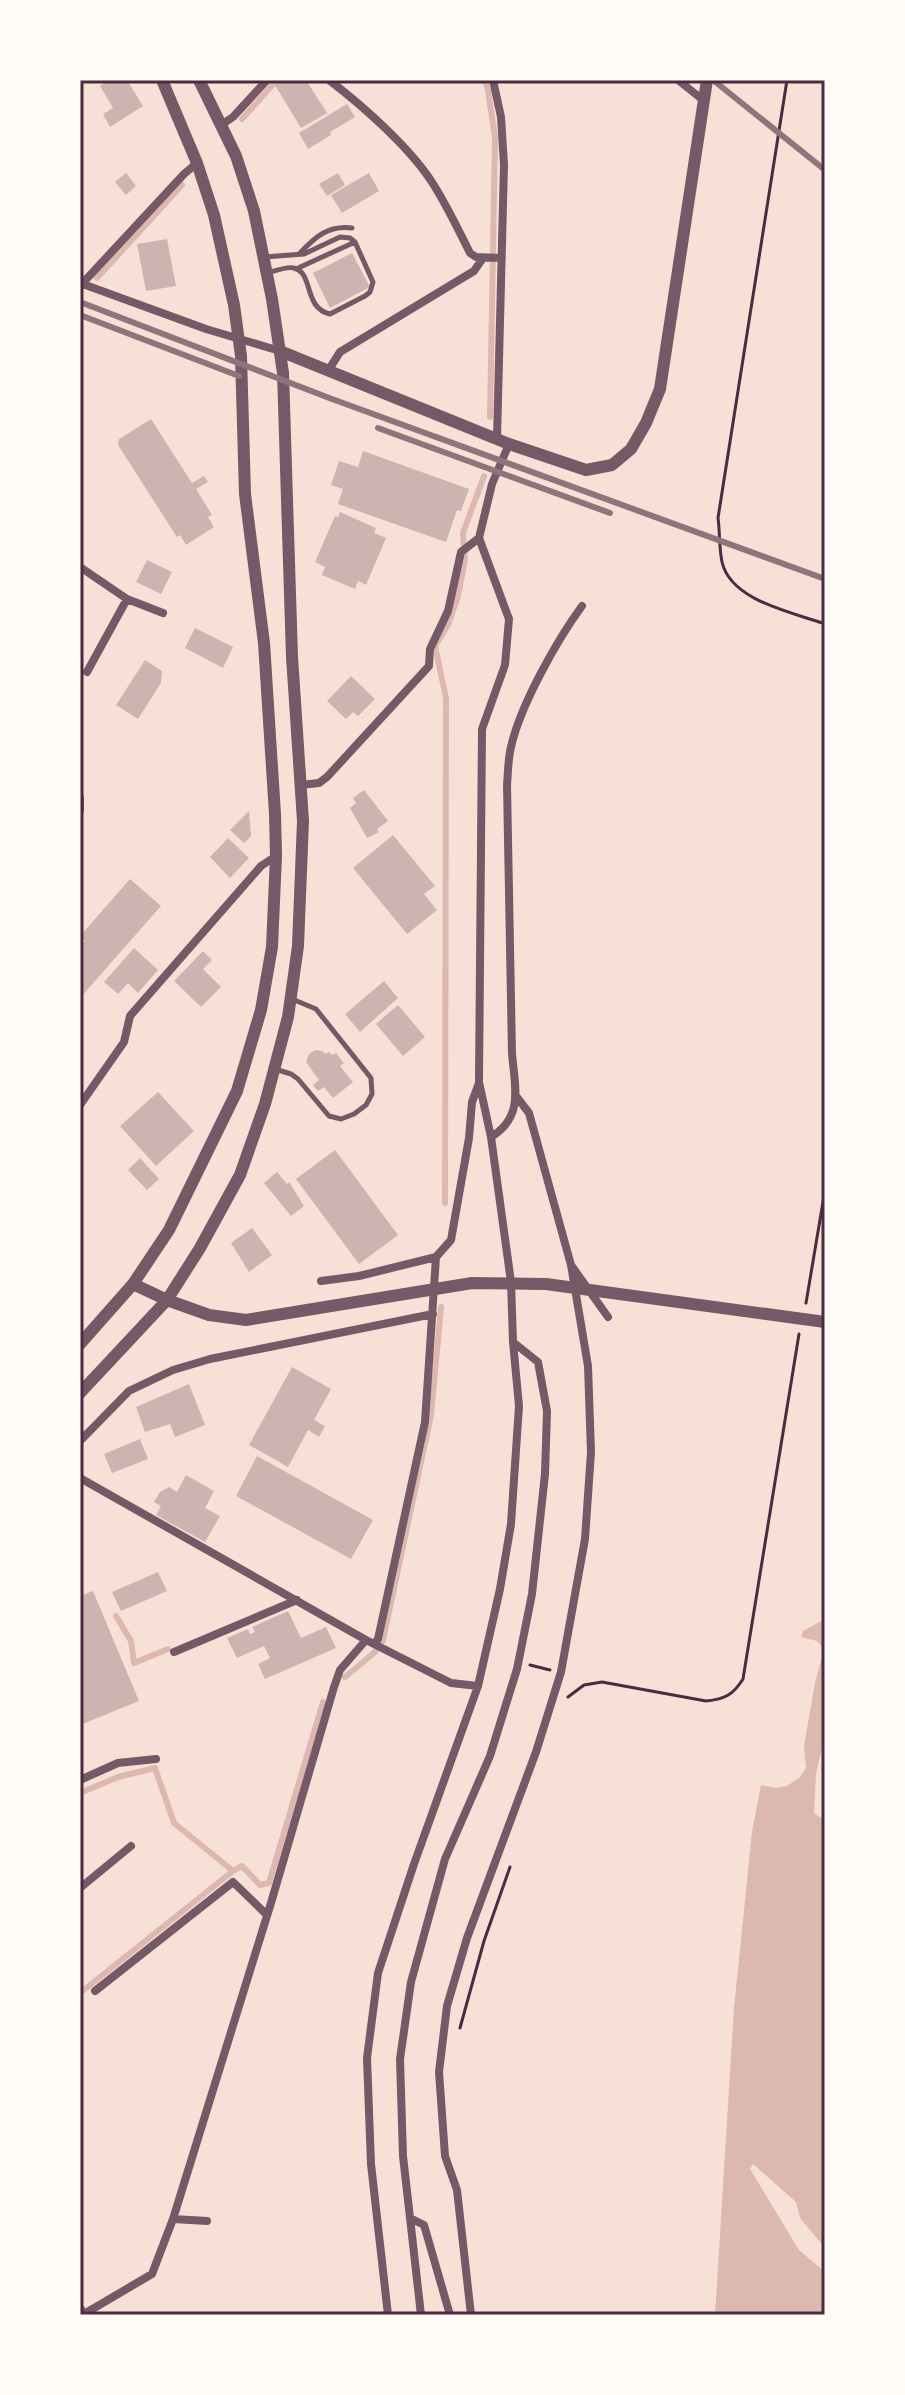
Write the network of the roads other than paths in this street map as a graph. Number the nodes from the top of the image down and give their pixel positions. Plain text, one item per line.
1 (162, 80) edge
2 (199, 80) edge
3 (267, 80) edge
4 (329, 80) edge
5 (493, 80) edge
6 (678, 80) edge
7 (707, 80) edge
8 (703, 100) junction
9 (221, 125) junction
10 (197, 163) junction
11 (352, 228) dead end
12 (355, 242) junction
13 (298, 255) junction
14 (263, 257) junction
15 (493, 258) junction
16 (296, 269) junction
17 (267, 273) junction
18 (81, 284) edge
19 (238, 339) junction
20 (280, 351) junction
21 (328, 371) junction
22 (503, 442) junction
23 (479, 538) junction
24 (80, 567) edge
25 (127, 599) junction
26 (582, 606) dead end
27 (163, 613) dead end
28 (87, 672) dead end
29 (301, 785) junction
30 (80, 798) edge
31 (80, 810) edge
32 (276, 856) junction
33 (291, 999) junction
34 (274, 1069) junction
35 (479, 1082) junction
36 (516, 1096) junction
37 (80, 1105) edge
38 (491, 1137) junction
39 (436, 1257) junction
40 (571, 1265) junction
41 (321, 1281) dead end
42 (511, 1282) junction
43 (133, 1284) junction
44 (167, 1300) junction
45 (433, 1314) junction
46 (608, 1317) dead end
47 (825, 1322) edge
48 (513, 1342) junction
49 (80, 1344) edge
50 (80, 1393) edge
51 (80, 1441) edge
52 (80, 1478) edge
53 (297, 1600) junction
54 (375, 1644) junction
55 (174, 1652) dead end
56 (478, 1686) junction
57 (156, 1759) dead end
58 (80, 1780) edge
59 (131, 1846) dead end
60 (80, 1888) edge
61 (266, 1914) junction
62 (95, 1991) dead end
63 (410, 2218) junction
64 (173, 2219) junction
65 (207, 2221) dead end
66 (80, 2309) edge
67 (84, 2315) edge
68 (388, 2315) edge
69 (421, 2315) edge
70 (450, 2315) edge
71 (471, 2315) edge

1 - 10 street
2 - 9 street
3 - 9 street
4 - 15 street
5 - 15 street
6 - 8 street
7 - 8 street
8 - 22 street
9 - 14 street
10 - 18 street
10 - 19 street
11 - 13 lane
12 - 13 lane
12 - 16 lane
12 - 16 lane
13 - 14 lane
14 - 17 street
15 - 21 street
15 - 22 street
16 - 17 lane
17 - 20 street
18 - 19 street
19 - 20 street
19 - 32 street
20 - 21 street
20 - 29 street
21 - 22 street
22 - 23 street
23 - 29 street
23 - 35 street
24 - 25 street
25 - 27 street
25 - 28 street
26 - 36 street
29 - 33 street
30 - 31 street
32 - 37 street
32 - 43 street
33 - 34 street
33 - 34 lane
34 - 44 street
35 - 38 street
35 - 39 street
36 - 38 street
36 - 40 street
38 - 42 street
39 - 41 street
39 - 45 street
40 - 46 street
40 - 71 street
42 - 44 street
42 - 47 street
42 - 48 street
43 - 44 street
43 - 49 street
44 - 50 street
45 - 51 street
45 - 54 street
48 - 56 street
48 - 63 street
52 - 53 street
53 - 54 street
53 - 55 street
54 - 56 street
54 - 61 street
56 - 68 street
57 - 58 street
59 - 60 street
61 - 62 street
61 - 64 street
63 - 69 street
63 - 70 street
64 - 65 street
64 - 67 street
66 - 67 street

